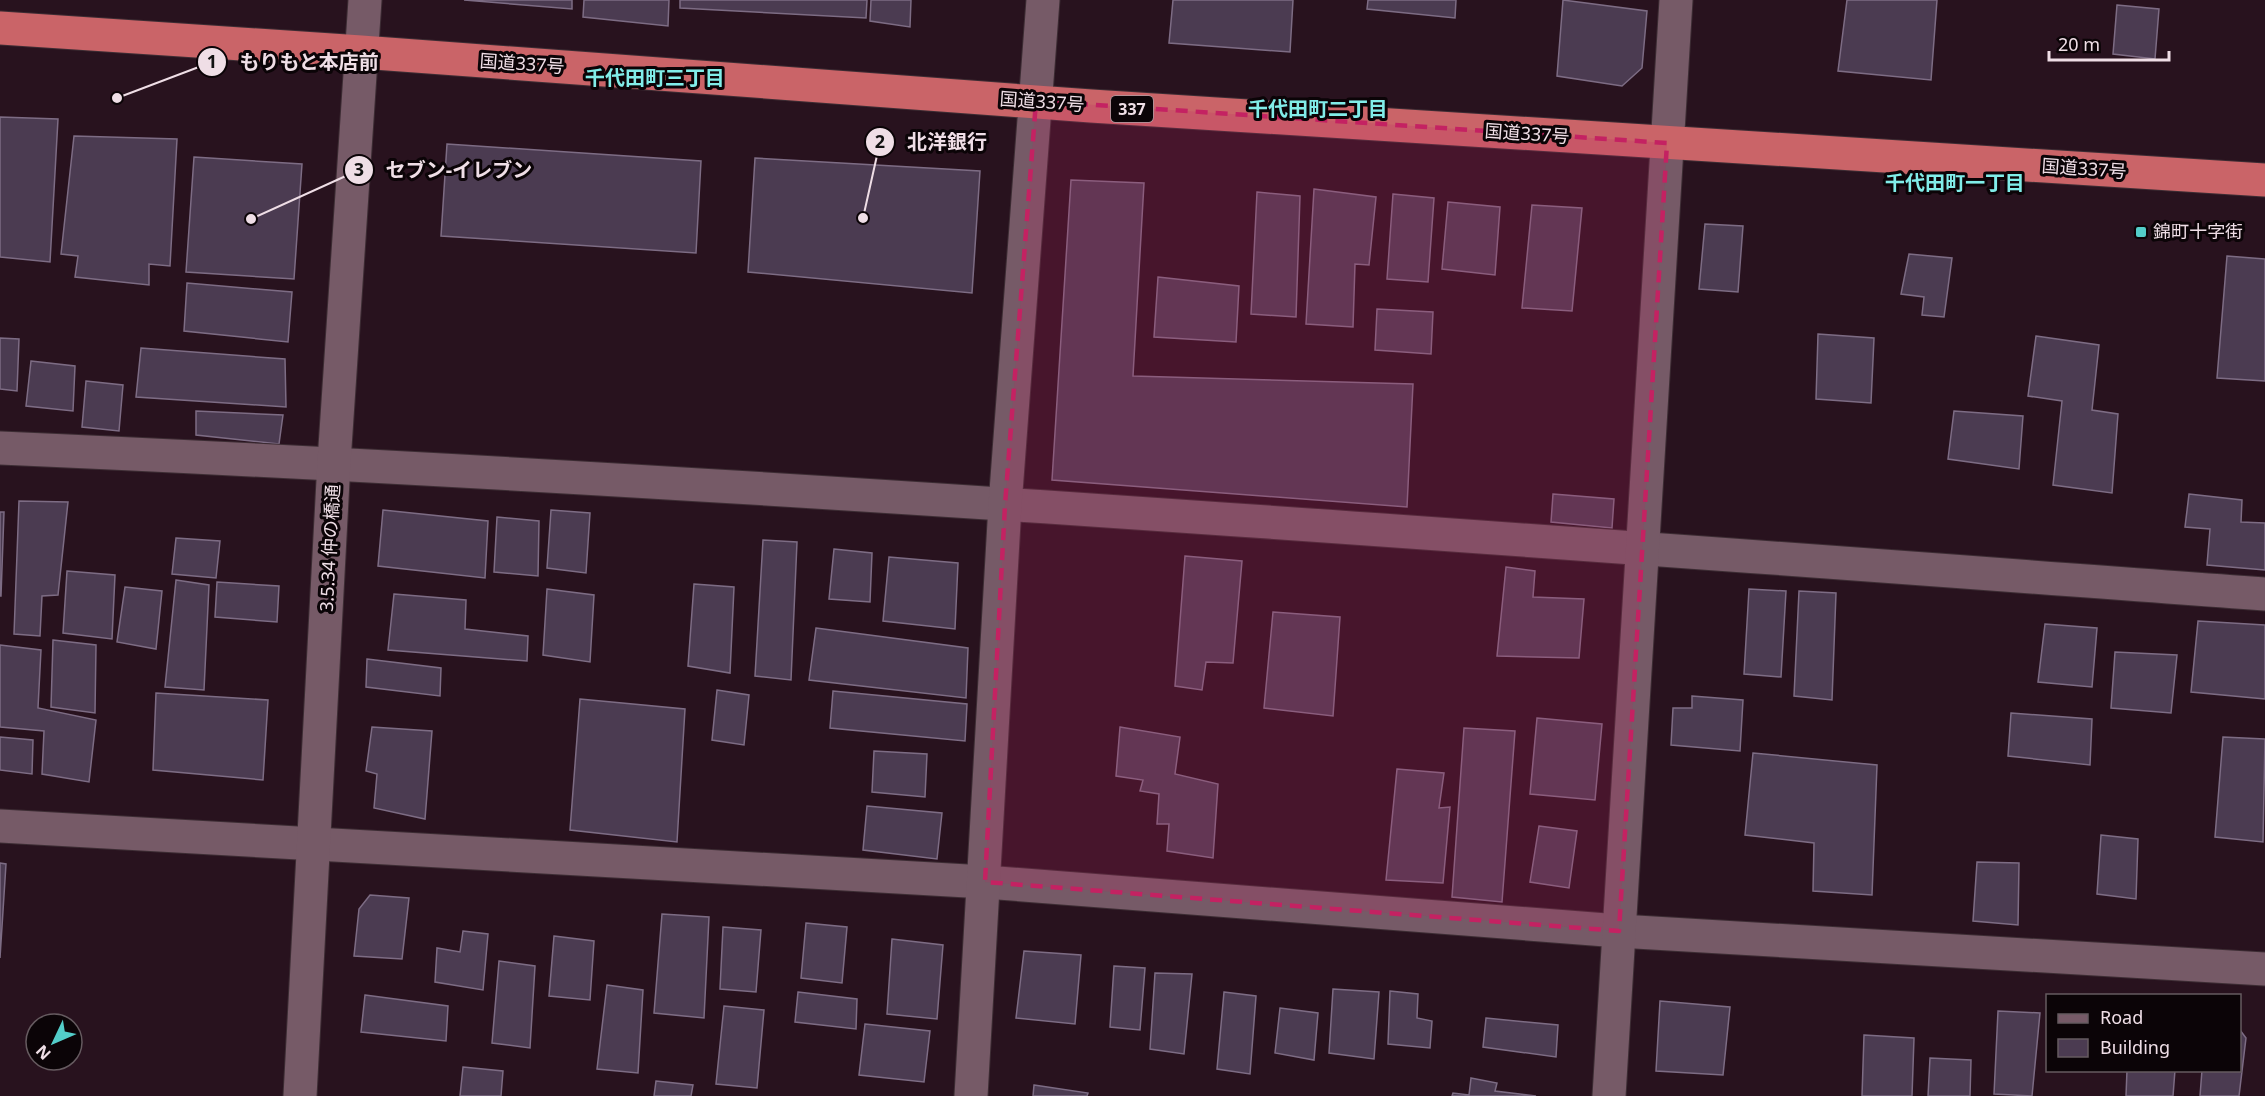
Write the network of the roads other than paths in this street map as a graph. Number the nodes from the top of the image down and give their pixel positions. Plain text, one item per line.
1 (365, 0) edge
2 (1043, 0) edge
3 (1676, 0) edge
4 (0, 28) edge
5 (361, 52) junction
6 (1036, 101) junction
7 (1667, 142) junction
8 (2265, 180) edge
9 (0, 448) edge
10 (334, 462) junction
11 (1005, 505) junction
12 (1644, 548) junction
13 (2265, 594) edge
14 (0, 826) edge
15 (315, 844) junction
16 (985, 882) junction
17 (1619, 932) junction
18 (2265, 969) edge
19 (300, 1096) edge
20 (971, 1096) edge
21 (1609, 1096) edge

1 - 5 street, 3.5.34 仲の橋通
2 - 6 street
3 - 7 street
4 - 5 highway, 国道337号 / 337
5 - 6 highway, 国道337号 / 337
5 - 10 street, 3.5.34 仲の橋通
6 - 7 highway, 国道337号 / 337
6 - 11 street
7 - 8 highway, 国道337号 / 337
7 - 12 street
9 - 10 street
10 - 11 street
10 - 15 street, 3.5.34 仲の橋通
11 - 12 street
11 - 16 street
12 - 13 street
12 - 17 street
14 - 15 street
15 - 16 street
15 - 19 street, 3.5.34 仲の橋通
16 - 17 street
16 - 20 street
17 - 18 street
17 - 21 street

